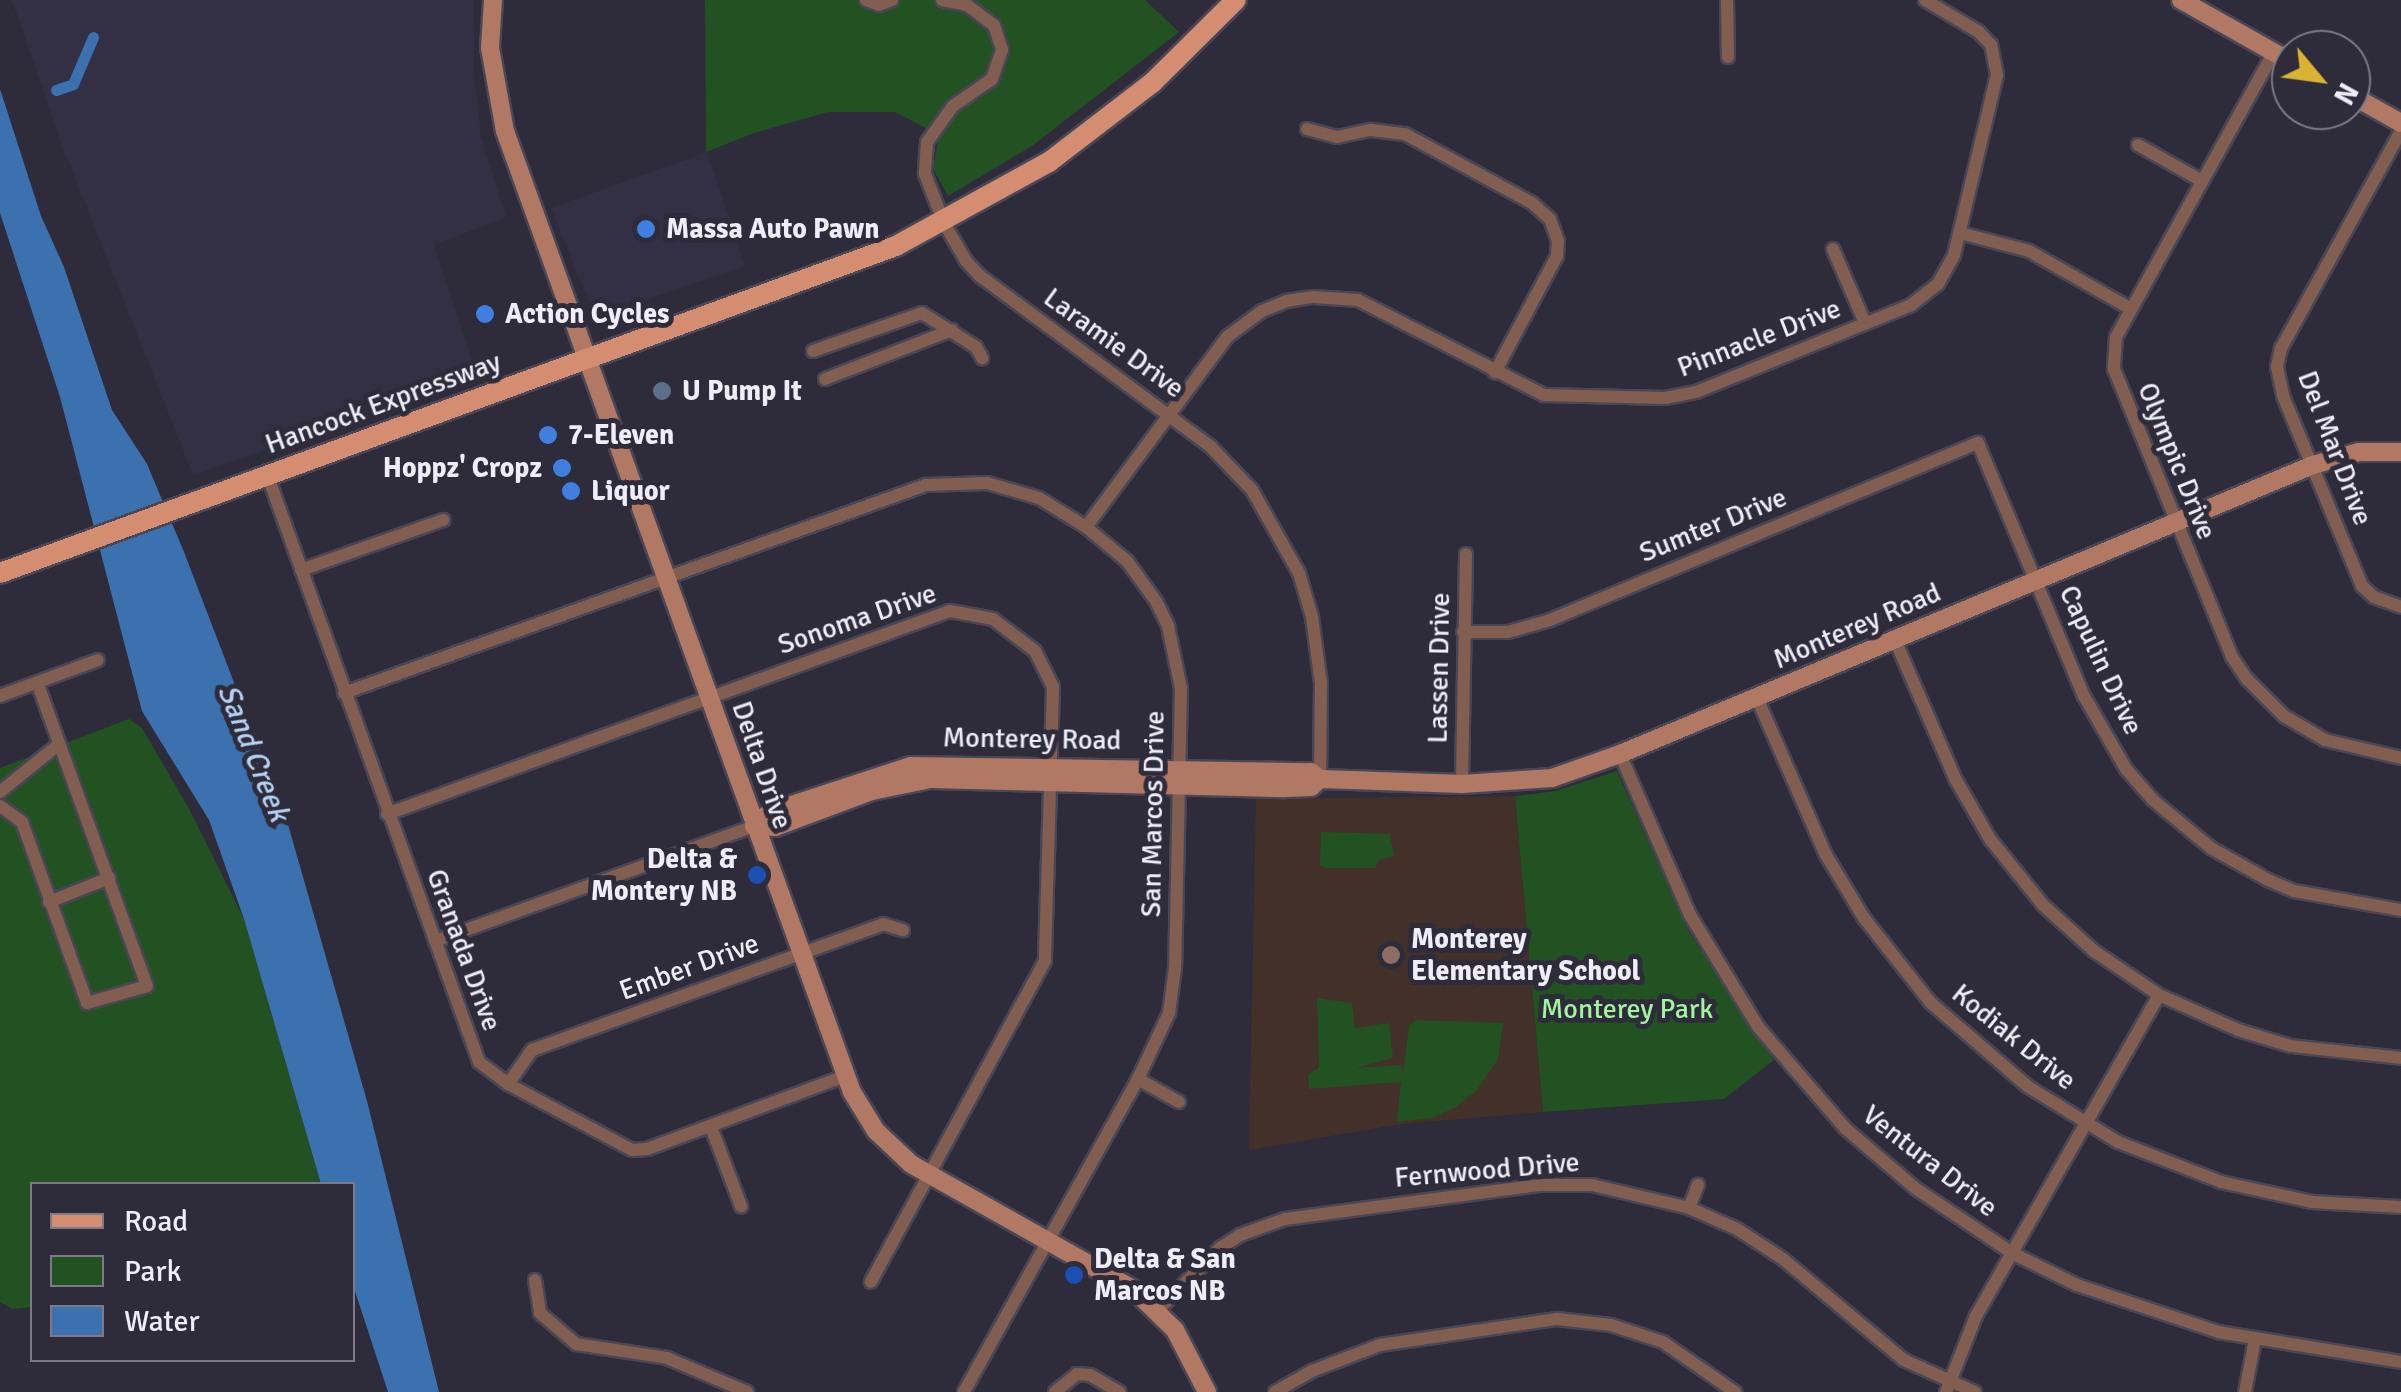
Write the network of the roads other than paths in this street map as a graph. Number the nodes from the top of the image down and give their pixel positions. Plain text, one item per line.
1 (493, 0) edge
2 (866, 0) edge
3 (892, 0) edge
4 (942, 0) edge
5 (1236, 0) edge
6 (1728, 0) edge
7 (1925, 0) edge
8 (2181, 0) edge
9 (2271, 50) edge
10 (1728, 57) dead end
11 (2271, 57) edge
12 (2371, 106) edge
13 (2401, 123) edge
14 (1307, 129) dead end
15 (2401, 131) edge
16 (2138, 145) dead end
17 (2202, 181) junction
18 (944, 223) junction
19 (1960, 233) junction
20 (1834, 249) dead end
21 (2130, 309) junction
22 (1864, 323) junction
23 (952, 330) junction
24 (813, 350) dead end
25 (586, 358) junction
26 (982, 358) dead end
27 (1495, 372) junction
28 (825, 379) dead end
29 (1168, 412) junction
30 (1978, 443) joint
31 (2401, 452) edge
32 (2313, 466) junction
33 (267, 474) junction
34 (443, 520) dead end
35 (2175, 523) junction
36 (1086, 527) junction
37 (1466, 554) dead end
38 (301, 570) junction
39 (0, 572) edge
40 (666, 576) junction
41 (2037, 582) junction
42 (2401, 607) edge
43 (1463, 632) junction
44 (1895, 640) junction
45 (98, 660) dead end
46 (37, 682) junction
47 (344, 692) junction
48 (0, 696) edge
49 (709, 697) junction
50 (1757, 698) junction
51 (59, 744) junction
52 (1620, 754) junction
53 (2401, 758) edge
54 (1050, 774) junction
55 (1178, 779) junction
56 (1320, 780) junction
57 (1462, 784) junction
58 (0, 792) edge
59 (0, 806) edge
60 (387, 814) junction
61 (754, 826) junction
62 (109, 878) junction
63 (49, 902) junction
64 (2401, 910) edge
65 (903, 930) dead end
66 (435, 941) junction
67 (801, 953) junction
68 (2159, 995) junction
69 (2401, 1058) edge
70 (845, 1076) junction
71 (1138, 1079) junction
72 (508, 1084) junction
73 (1179, 1102) dead end
74 (2086, 1124) junction
75 (711, 1126) junction
76 (930, 1175) junction
77 (1698, 1185) dead end
78 (742, 1206) dead end
79 (2401, 1207) edge
80 (1689, 1208) junction
81 (1048, 1241) junction
82 (2012, 1253) junction
83 (536, 1280) dead end
84 (871, 1282) dead end
85 (1158, 1310) junction
86 (2255, 1339) junction
87 (2401, 1362) edge
88 (1948, 1388) edge
89 (747, 1392) edge
90 (964, 1392) edge
91 (1054, 1392) edge
92 (1120, 1392) edge
93 (1206, 1392) edge
94 (1274, 1392) edge
95 (1735, 1392) edge
96 (1975, 1392) edge
97 (2245, 1392) edge

1 - 25 street, Delta Drive
2 - 3 street
4 - 18 street, Laramie Drive
5 - 18 main road, Hancock Expressway
6 - 10 street
7 - 19 street, Pinnacle Drive
8 - 9 street
11 - 17 street, Olympic Drive
12 - 13 street
14 - 27 street
15 - 32 street, Del Mar Drive
16 - 17 street
17 - 21 street, Olympic Drive
18 - 25 main road, Hancock Expressway
18 - 29 street, Laramie Drive
19 - 21 street
19 - 22 street, Pinnacle Drive
20 - 22 street
21 - 35 street, Olympic Drive
22 - 27 street, Pinnacle Drive
23 - 24 street
23 - 26 street
23 - 28 street
25 - 33 main road, Hancock Expressway
25 - 40 street, Delta Drive
27 - 29 street, Pinnacle Drive
29 - 36 street, Pinnacle Drive
29 - 56 street, Laramie Drive
30 - 41 street, Capulin Drive
30 - 43 street, Sumter Drive
31 - 32 street, Monterey Road
32 - 35 street, Monterey Road
32 - 42 street, Del Mar Drive
33 - 38 street, Granada Drive
33 - 39 main road, Hancock Expressway
34 - 38 street
35 - 41 street, Monterey Road
35 - 53 street, Olympic Drive
36 - 40 street, San Marcos Drive
36 - 55 street, San Marcos Drive
37 - 43 street, Lassen Drive
38 - 47 street, Granada Drive
40 - 47 street, San Marcos Drive
40 - 49 street, Delta Drive
41 - 44 street, Monterey Road
41 - 64 street, Capulin Drive
43 - 57 street, Lassen Drive
44 - 50 street, Monterey Road
44 - 68 street
45 - 46 street
46 - 48 street
46 - 51 street
47 - 60 street, Granada Drive
49 - 54 street, Sonoma Drive
49 - 60 street, Sonoma Drive
49 - 61 street, Delta Drive
50 - 52 street, Monterey Road
50 - 74 street, Kodiak Drive
51 - 58 street
51 - 62 street
52 - 57 street, Monterey Road
52 - 82 street, Ventura Drive
54 - 55 street, Monterey Road
54 - 61 street, Monterey Road
54 - 76 street, Sonoma Drive
55 - 56 street, Monterey Road
55 - 71 street, San Marcos Drive
56 - 57 street, Monterey Road
59 - 63 street
60 - 66 street, Granada Drive
61 - 66 street, Monterey Road
61 - 67 street, Delta Drive
62 - 63 street
62 - 63 street
65 - 67 street, Ember Drive
66 - 72 street, Granada Drive
67 - 70 street, Delta Drive
67 - 72 street, Ember Drive
68 - 69 street
68 - 74 street
70 - 75 street, Granada Drive
70 - 76 street, Delta Drive
71 - 73 street
71 - 81 street, San Marcos Drive
72 - 75 street, Granada Drive
74 - 79 street, Kodiak Drive
74 - 82 street
75 - 78 street
76 - 81 street, Delta Drive
76 - 84 street, Sonoma Drive
77 - 80 street
80 - 85 street, Fernwood Drive
80 - 88 street, Fernwood Drive
81 - 85 street, Delta Drive
81 - 90 street, San Marcos Drive
82 - 86 street, Ventura Drive
82 - 88 street
83 - 89 street
85 - 93 street, Delta Drive
86 - 87 street, Ventura Drive
86 - 97 street
88 - 96 street, Fernwood Drive
91 - 92 street
94 - 95 street

